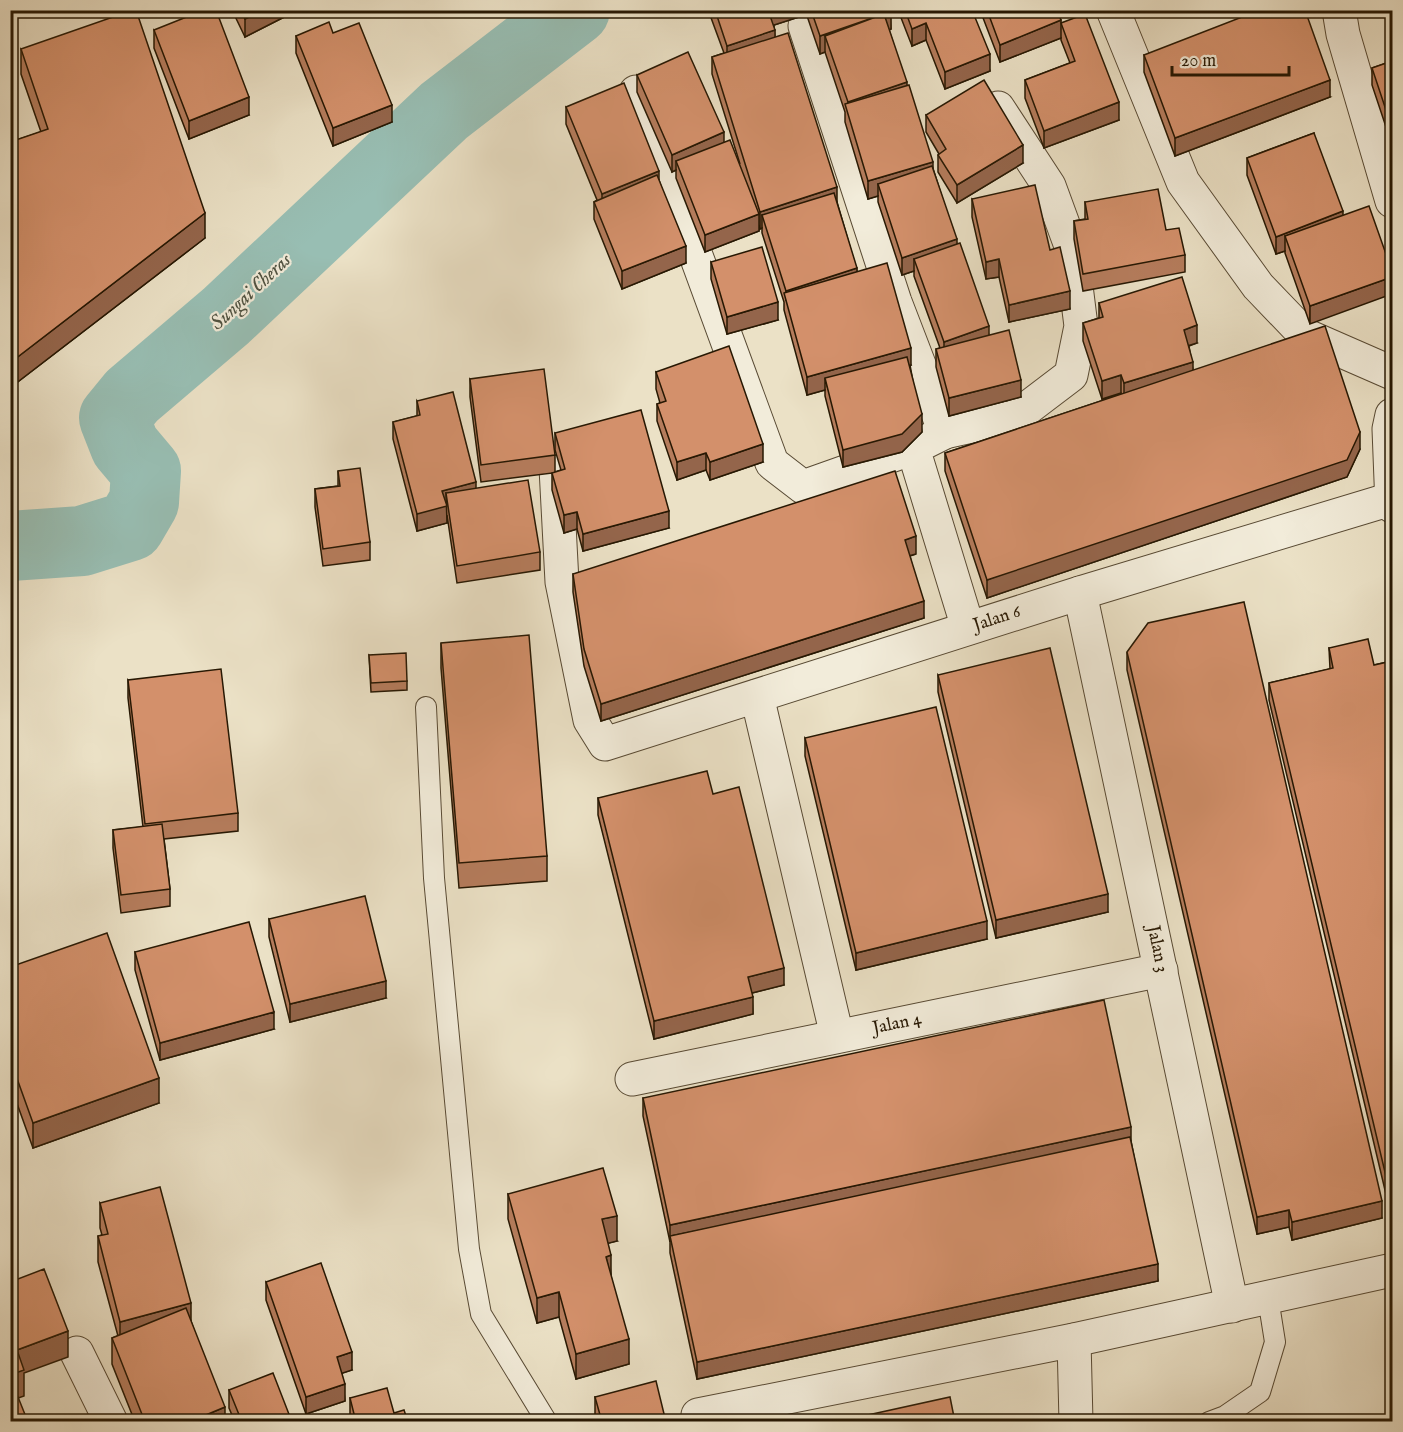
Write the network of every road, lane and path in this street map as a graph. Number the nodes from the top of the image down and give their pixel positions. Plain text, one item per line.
1 (1113, 10) edge
2 (1339, 10) edge
3 (805, 26) dead end
4 (636, 92) edge
5 (994, 101) edge
6 (1392, 201) edge
7 (1392, 373) edge
8 (1392, 415) edge
9 (945, 432) junction
10 (910, 467) junction
11 (556, 468) edge
12 (1392, 502) edge
13 (1080, 593) junction
14 (968, 628) junction
15 (757, 696) junction
16 (426, 707) dead end
17 (1161, 970) junction
18 (837, 1036) junction
19 (632, 1078) dead end
20 (1392, 1270) edge
21 (1268, 1298) junction
22 (1232, 1306) junction
23 (1074, 1340) junction
24 (77, 1353) dead end
25 (698, 1415) dead end
26 (111, 1422) edge
27 (547, 1422) edge
28 (1076, 1422) edge
29 (1209, 1422) edge

1 - 7 street
2 - 6 street
3 - 9 street
4 - 10 street
5 - 9 street
8 - 12 street
9 - 10 street
10 - 14 street
11 - 15 street, Jalan 6
12 - 13 street, Jalan 6
13 - 14 street, Jalan 6
13 - 17 street, Jalan 3
14 - 15 street, Jalan 6
15 - 18 street
16 - 27 lane
17 - 18 street, Jalan 4
17 - 22 street, Jalan 3
18 - 19 street, Jalan 4
20 - 21 street
21 - 22 street
21 - 29 lane
22 - 23 street
23 - 25 street
23 - 28 street
24 - 26 street

